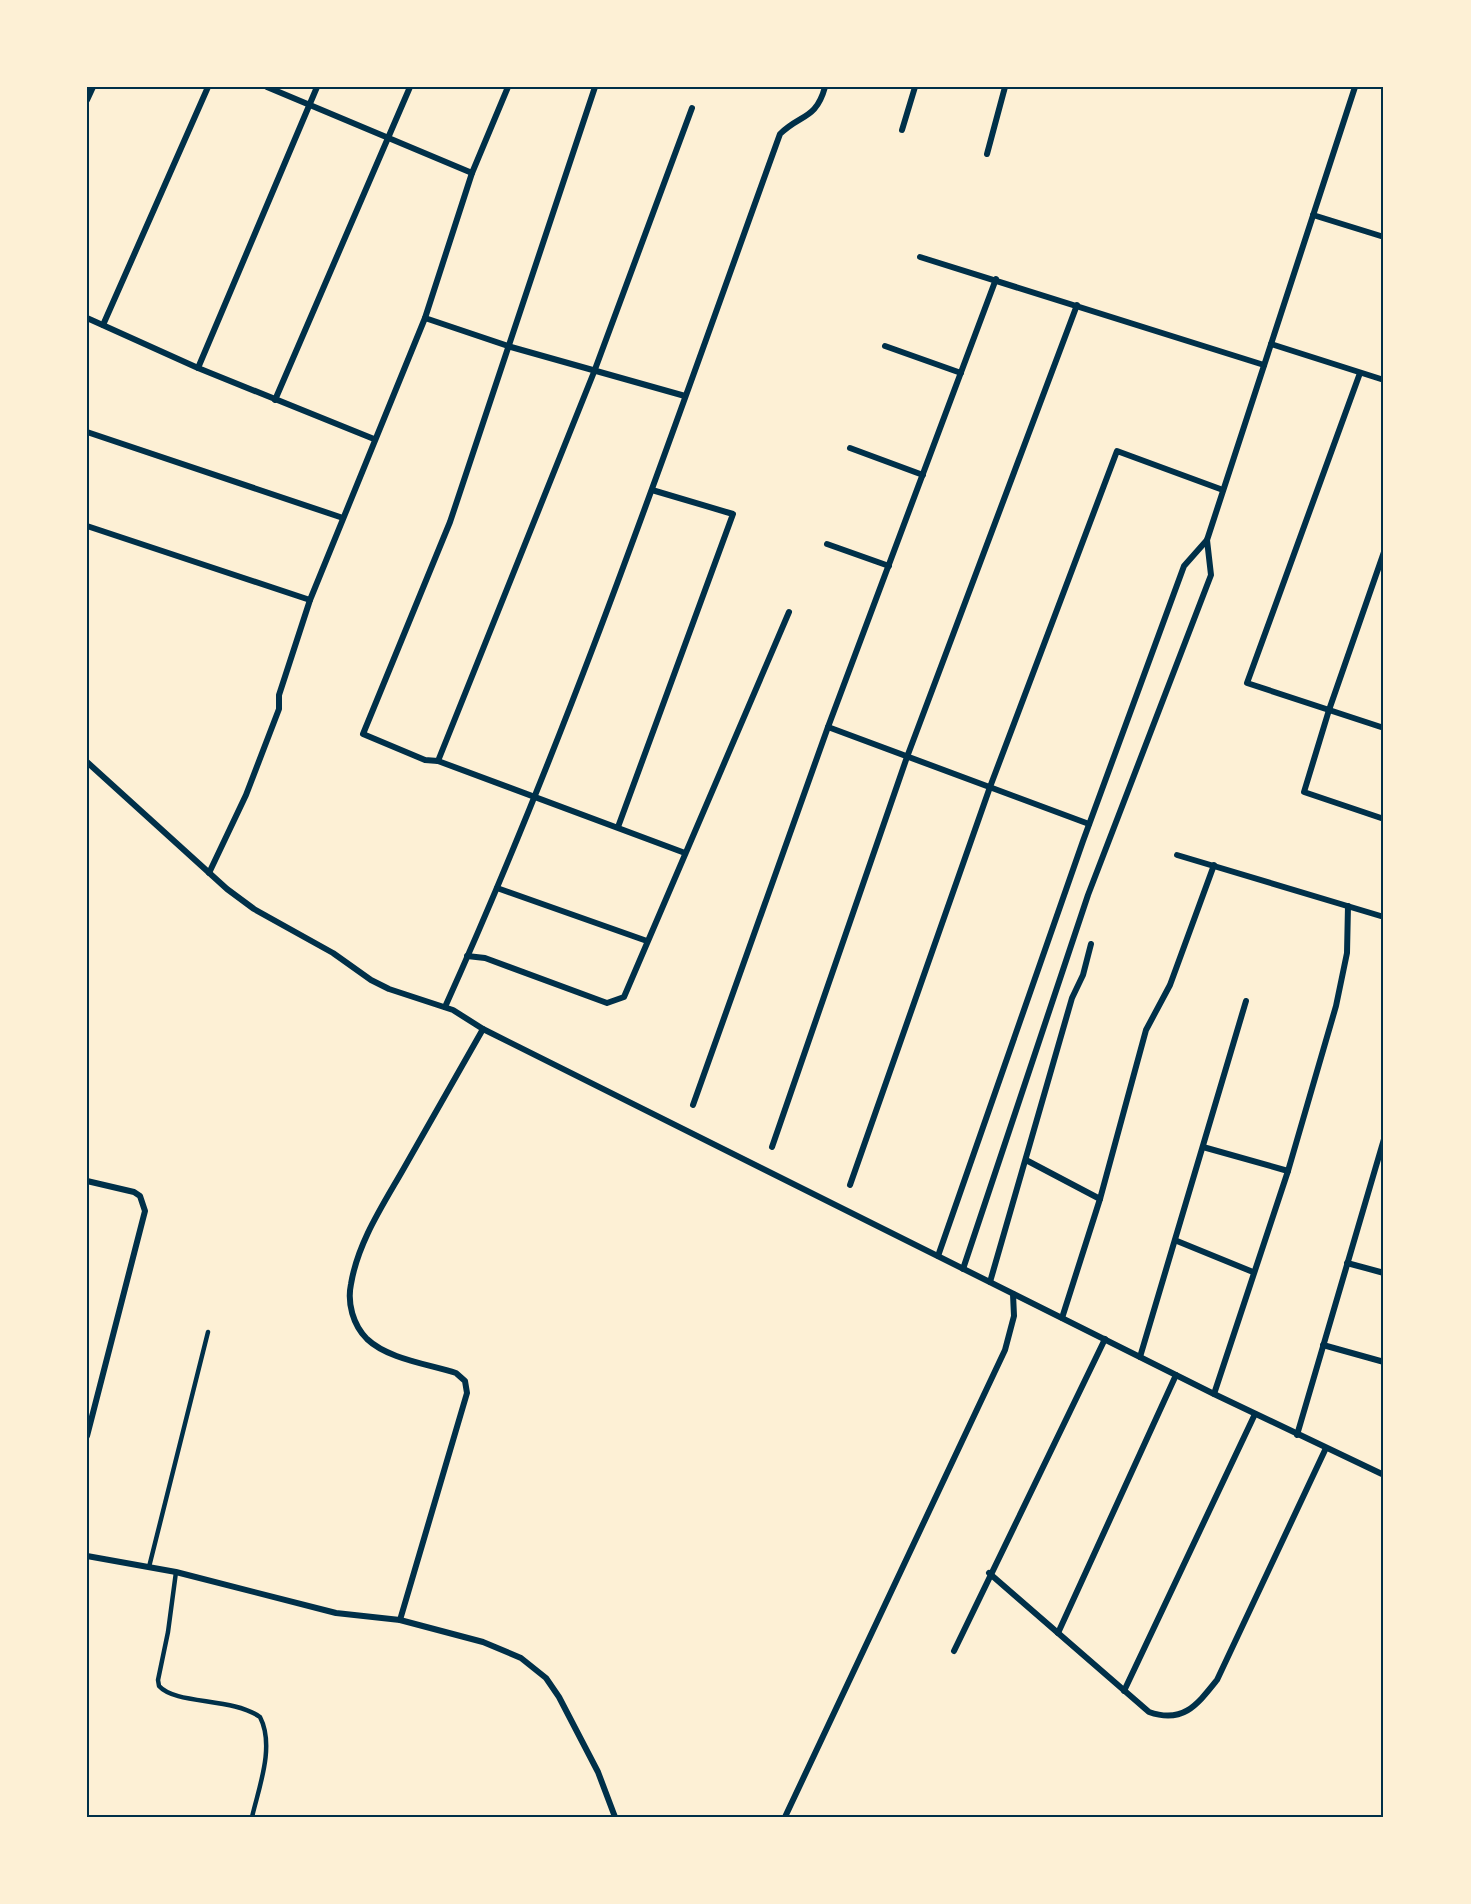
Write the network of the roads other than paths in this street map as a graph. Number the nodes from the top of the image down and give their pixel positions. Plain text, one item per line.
1 (93, 87) edge
2 (208, 87) edge
3 (267, 87) edge
4 (317, 87) edge
5 (410, 87) edge
6 (508, 87) edge
7 (595, 87) edge
8 (825, 87) edge
9 (915, 87) edge
10 (1005, 87) edge
11 (1355, 87) edge
12 (87, 100) edge
13 (309, 105) junction
14 (692, 108) dead end
15 (902, 130) dead end
16 (387, 138) junction
17 (987, 154) dead end
18 (472, 173) junction
19 (1313, 215) junction
20 (1384, 237) edge
21 (921, 257) dead end
22 (996, 279) junction
23 (1077, 306) junction
24 (87, 318) edge
25 (424, 318) junction
26 (103, 325) junction
27 (1271, 344) junction
28 (885, 346) dead end
29 (510, 347) junction
30 (1264, 365) junction
31 (198, 368) junction
32 (594, 372) junction
33 (961, 373) junction
34 (1360, 373) junction
35 (1384, 380) edge
36 (685, 396) junction
37 (275, 400) junction
38 (87, 432) edge
39 (374, 439) junction
40 (849, 448) dead end
41 (923, 475) junction
42 (652, 490) junction
43 (1223, 490) junction
44 (344, 518) junction
45 (87, 526) edge
46 (1207, 540) junction
47 (827, 544) dead end
48 (1384, 552) edge
49 (889, 566) junction
50 (310, 600) junction
51 (789, 612) dead end
52 (1329, 710) junction
53 (828, 727) junction
54 (1384, 728) edge
55 (907, 757) junction
56 (438, 761) junction
57 (87, 762) edge
58 (990, 787) junction
59 (533, 796) junction
60 (1384, 819) edge
61 (1089, 824) junction
62 (618, 826) junction
63 (685, 853) junction
64 (1177, 855) dead end
65 (1214, 865) junction
66 (209, 873) junction
67 (497, 888) junction
68 (1348, 906) junction
69 (1384, 917) edge
70 (647, 941) junction
71 (1091, 944) dead end
72 (467, 956) junction
73 (1246, 1001) dead end
74 (444, 1007) junction
75 (483, 1029) junction
76 (693, 1106) dead end
77 (1384, 1140) edge
78 (772, 1147) dead end
79 (1203, 1147) junction
80 (1026, 1160) junction
81 (1288, 1171) junction
82 (87, 1181) edge
83 (850, 1185) dead end
84 (1100, 1199) junction
85 (1177, 1241) junction
86 (938, 1256) junction
87 (1347, 1263) junction
88 (963, 1269) junction
89 (1253, 1272) junction
90 (1384, 1273) edge
91 (990, 1282) junction
92 (1014, 1294) junction
93 (1062, 1318) junction
94 (208, 1332) dead end
95 (1105, 1339) junction
96 (1323, 1345) junction
97 (1140, 1357) junction
98 (1384, 1362) edge
99 (1176, 1375) junction
100 (1214, 1394) junction
101 (1255, 1414) junction
102 (1297, 1435) junction
103 (87, 1436) edge
104 (1326, 1448) junction
105 (1384, 1475) edge
106 (87, 1556) edge
107 (149, 1567) junction
108 (176, 1572) junction
109 (989, 1573) junction
110 (400, 1620) junction
111 (1058, 1633) junction
112 (954, 1651) dead end
113 (1124, 1691) junction
114 (612, 1808) junction
115 (252, 1817) edge
116 (606, 1817) edge
117 (615, 1817) edge
118 (785, 1817) edge

1 - 12 street
2 - 26 street
3 - 13 street
4 - 13 street
5 - 16 street
6 - 18 street
7 - 29 street
8 - 36 street
9 - 15 street
10 - 17 street
11 - 19 street
13 - 16 street
13 - 31 street
14 - 32 street
16 - 18 street
16 - 37 street
18 - 25 street
19 - 20 street
19 - 27 street
21 - 22 street
22 - 23 street
22 - 33 street
23 - 30 street
23 - 55 street
24 - 26 street
25 - 29 street
25 - 39 street
26 - 31 street
27 - 30 street
27 - 34 street
28 - 33 street
29 - 32 street
29 - 56 street
30 - 43 street
31 - 37 street
32 - 36 street
32 - 56 street
33 - 41 street
34 - 35 street
34 - 52 street
36 - 42 street
37 - 39 street
38 - 44 street
39 - 44 street
40 - 41 street
41 - 49 street
42 - 59 street
42 - 62 street
43 - 46 street
43 - 58 street
44 - 50 street
45 - 50 street
46 - 61 street
46 - 88 street
47 - 49 street
48 - 52 street
49 - 53 street
50 - 66 street
51 - 63 street
52 - 54 street
52 - 60 street
53 - 55 street
53 - 76 street
55 - 58 street
55 - 78 street
56 - 59 street
57 - 66 street
58 - 61 street
58 - 83 street
59 - 62 street
59 - 67 street
61 - 86 street
62 - 63 street
63 - 70 street
64 - 65 street
65 - 68 street
65 - 84 street
66 - 74 street
67 - 70 street
67 - 72 street
68 - 69 street
68 - 81 street
70 - 72 street
71 - 80 street
72 - 74 street
73 - 79 street
74 - 75 street
75 - 86 street
75 - 110 street
77 - 87 street
79 - 81 street
79 - 85 street
80 - 84 street
80 - 91 street
81 - 89 street
82 - 103 street
84 - 93 street
85 - 89 street
85 - 97 street
86 - 88 street
87 - 90 street
87 - 96 street
88 - 91 street
89 - 100 street
91 - 92 street
92 - 93 street
92 - 118 street
93 - 95 street
94 - 107 lane
95 - 97 street
95 - 109 street
96 - 98 street
96 - 102 street
97 - 99 street
99 - 100 street
99 - 111 street
100 - 101 street
101 - 102 street
101 - 113 street
102 - 104 street
104 - 105 street
104 - 113 street
106 - 107 street
107 - 108 street
108 - 110 street
108 - 115 lane
109 - 111 street
109 - 112 street
110 - 114 street
111 - 113 street
114 - 116 street
114 - 117 street

